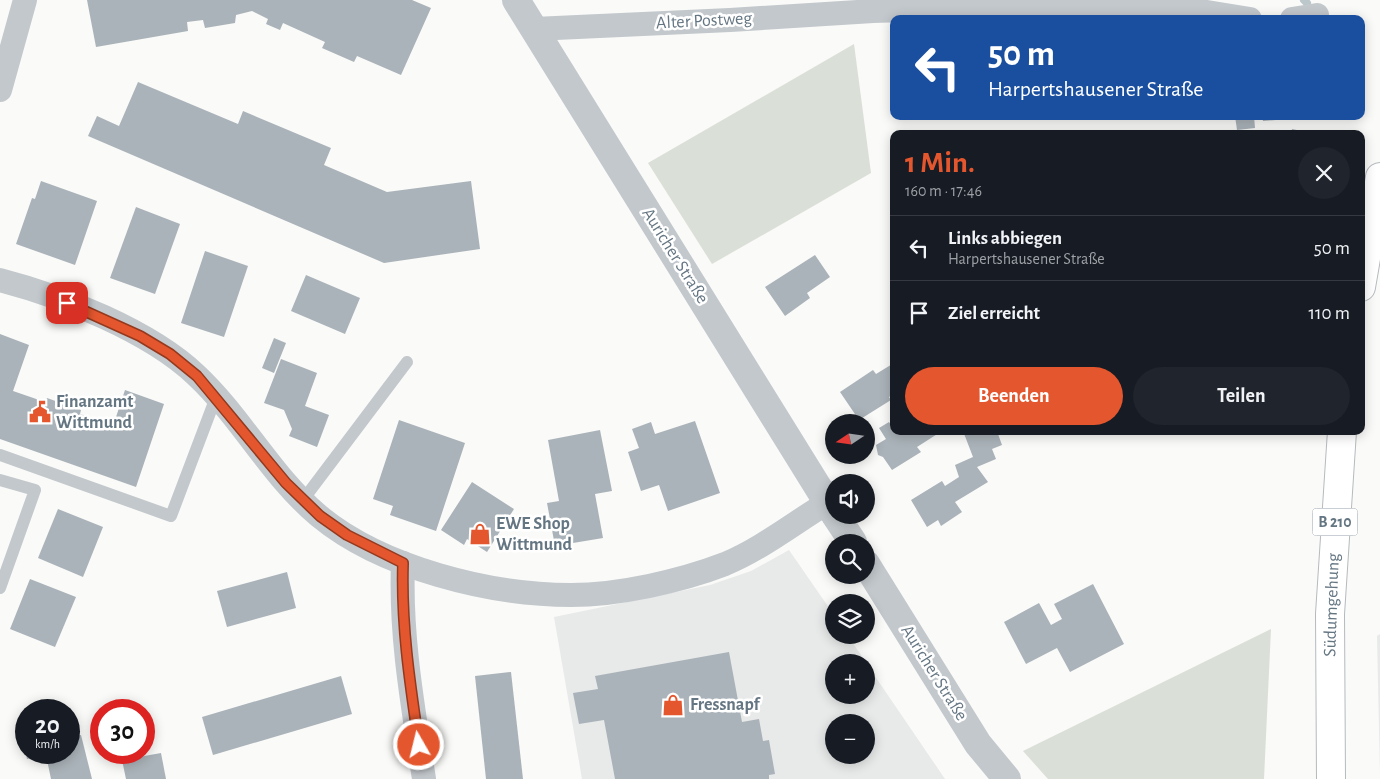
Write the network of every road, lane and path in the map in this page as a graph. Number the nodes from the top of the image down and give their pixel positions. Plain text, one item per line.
1 (25, 0) edge
2 (516, 0) edge
3 (872, 5) edge
4 (1225, 15) edge
5 (534, 29) junction
6 (0, 90) edge
7 (1380, 176) edge
8 (1365, 264) edge
9 (0, 280) edge
10 (407, 362) dead end
11 (216, 397) junction
12 (1342, 435) edge
13 (0, 455) edge
14 (0, 480) edge
15 (825, 499) edge
16 (304, 500) junction
17 (825, 514) edge
18 (403, 563) junction
19 (875, 578) edge
20 (0, 588) edge
21 (424, 779) edge
22 (1007, 779) edge
23 (1332, 779) edge

1 - 6 street
2 - 5 street, Auricher Straße
3 - 4 street, Alter Postweg
3 - 5 street, Alter Postweg
5 - 15 street, Auricher Straße
7 - 8 main road
9 - 11 street
10 - 16 lane
11 - 13 lane
11 - 16 street
12 - 23 main road, Südumgehung / B 210
14 - 20 lane
16 - 18 street
17 - 18 street
18 - 21 street
19 - 22 street, Auricher Straße

